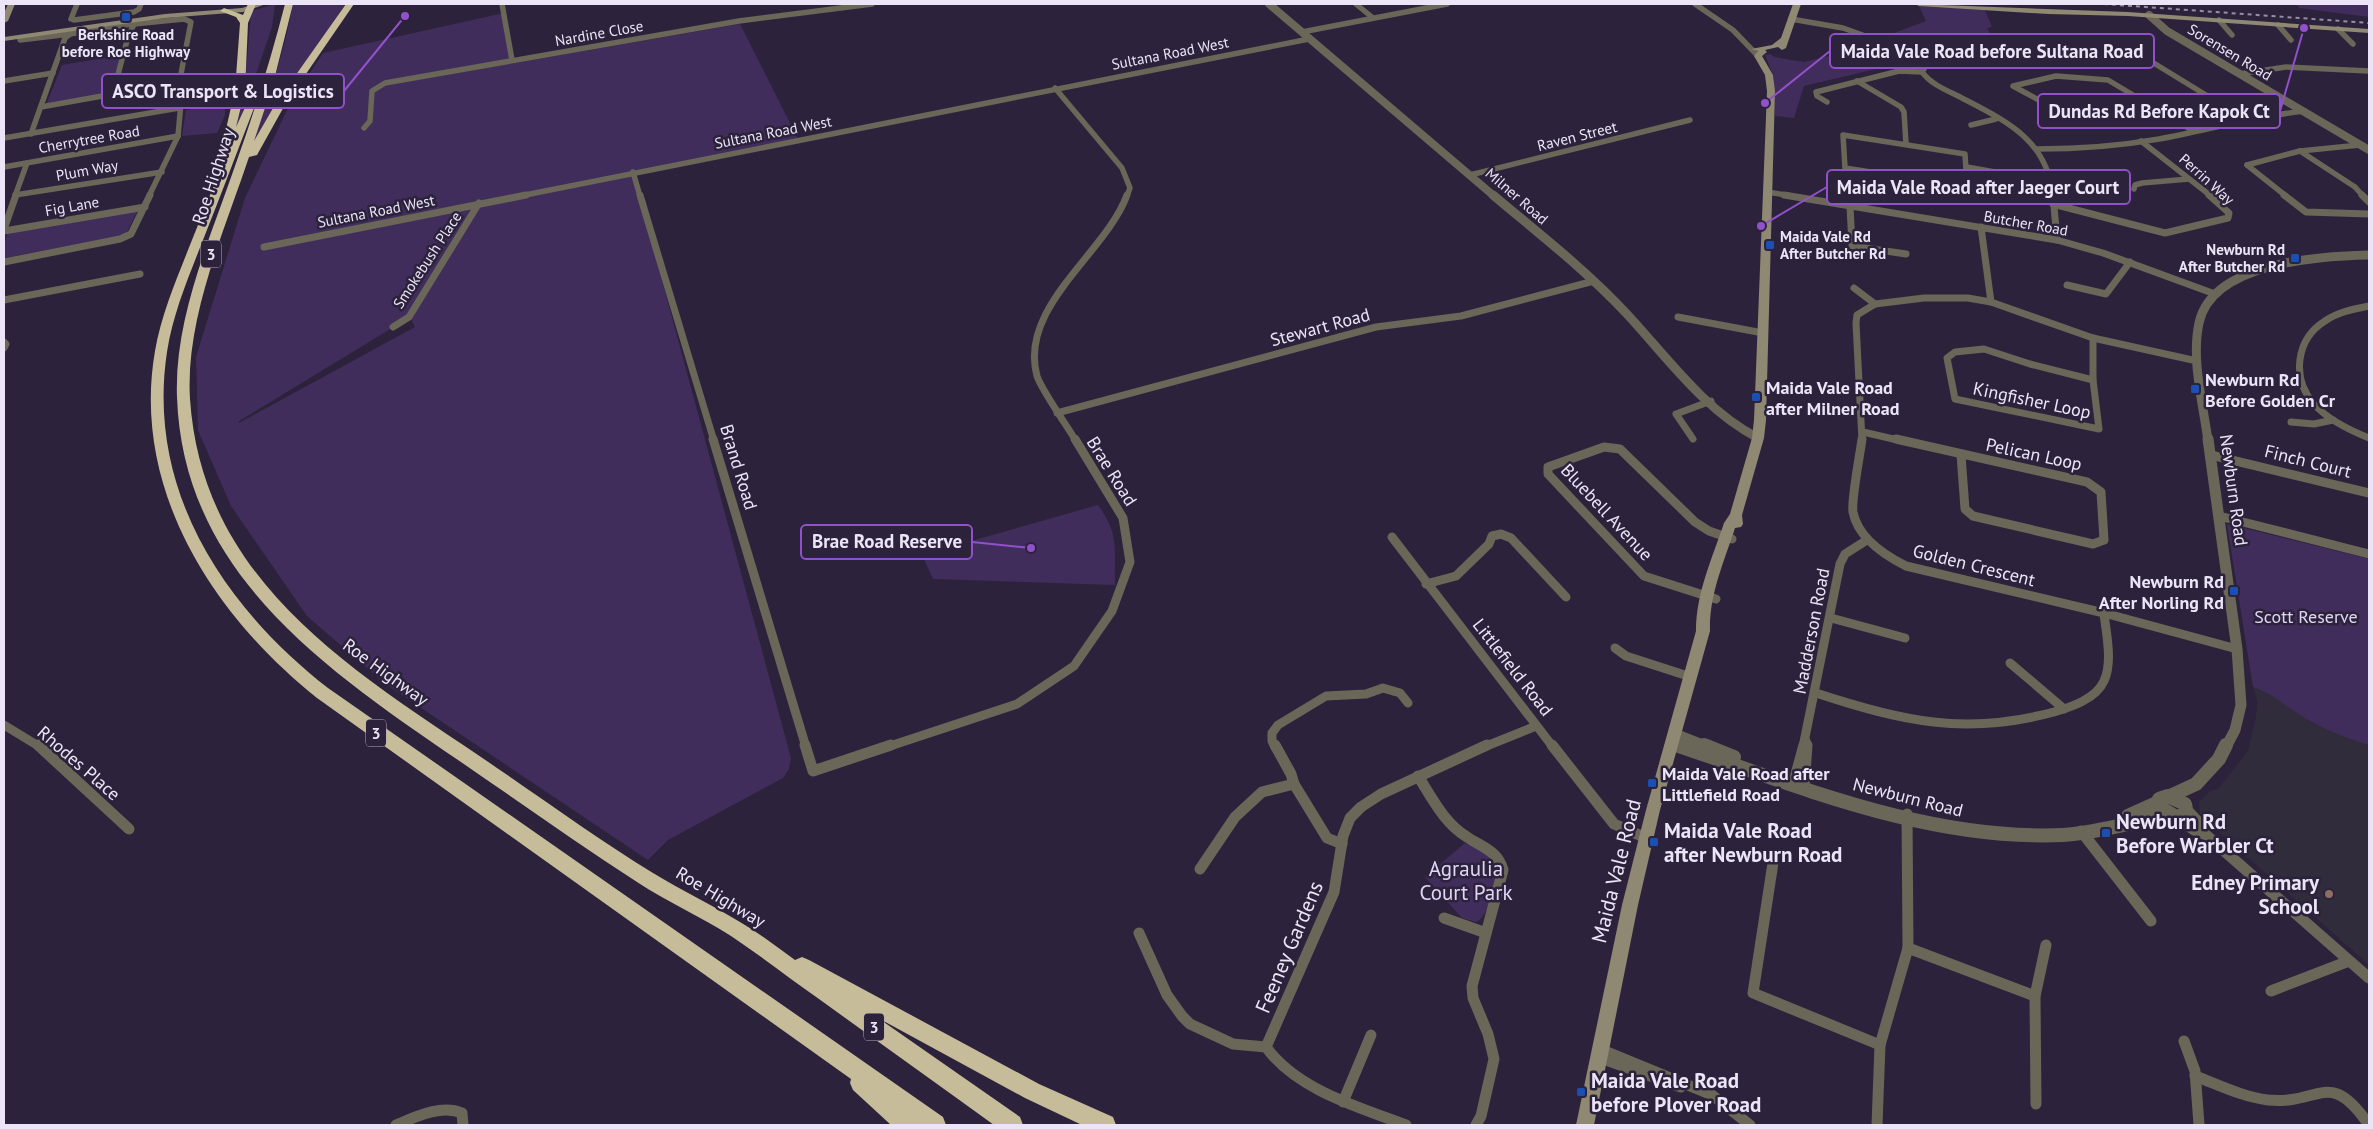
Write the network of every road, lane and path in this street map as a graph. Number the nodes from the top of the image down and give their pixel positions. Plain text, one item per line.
1 (11, 4) edge
2 (77, 4) edge
3 (141, 4) edge
4 (215, 4) edge
5 (262, 4) edge
6 (281, 4) edge
7 (289, 4) edge
8 (350, 4) edge
9 (502, 4) edge
10 (872, 4) edge
11 (1268, 4) edge
12 (1356, 4) edge
13 (1446, 4) edge
14 (1690, 4) edge
15 (1694, 4) edge
16 (1919, 4) edge
17 (1931, 4) edge
18 (1948, 4) edge
19 (1795, 5) edge
20 (250, 6) edge
21 (1970, 7) junction
22 (1986, 8) junction
23 (224, 10) junction
24 (2152, 16) junction
25 (1373, 18) junction
26 (1791, 19) junction
27 (2219, 20) junction
28 (4, 21) edge
29 (244, 23) junction
30 (134, 24) junction
31 (2278, 25) junction
32 (2338, 29) junction
33 (2369, 32) edge
34 (70, 34) junction
35 (1306, 36) junction
36 (2232, 36) dead end
37 (1868, 37) dead end
38 (4, 38) edge
39 (20, 40) dead end
40 (2291, 40) dead end
41 (1287, 42) joint
42 (2353, 44) dead end
43 (1756, 51) junction
44 (512, 60) junction
45 (2369, 71) edge
46 (1922, 72) junction
47 (53, 73) junction
48 (2239, 73) junction
49 (4, 81) edge
50 (1857, 81) junction
51 (180, 82) junction
52 (1056, 88) junction
53 (113, 93) junction
54 (1827, 102) dead end
55 (2146, 103) junction
56 (40, 107) junction
57 (179, 108) junction
58 (2305, 112) junction
59 (1996, 119) junction
60 (2245, 119) junction
61 (1690, 120) dead end
62 (1970, 125) dead end
63 (364, 128) dead end
64 (2193, 131) junction
65 (32, 134) junction
66 (178, 136) junction
67 (4, 138) edge
68 (2141, 141) junction
69 (1906, 144) junction
70 (2360, 145) junction
71 (2037, 149) junction
72 (2369, 150) edge
73 (2300, 151) junction
74 (27, 163) junction
75 (1967, 166) junction
76 (4, 167) edge
77 (162, 172) junction
78 (633, 172) junction
79 (1470, 175) junction
80 (2189, 179) junction
81 (2050, 182) junction
82 (227, 183) junction
83 (2134, 189) dead end
84 (1767, 192) junction
85 (15, 195) junction
86 (2369, 202) edge
87 (479, 203) junction
88 (2053, 204) junction
89 (145, 206) junction
90 (1850, 206) junction
91 (2369, 214) edge
92 (1981, 228) junction
93 (4, 230) edge
94 (2057, 240) junction
95 (264, 246) dead end
96 (1906, 254) dead end
97 (2369, 255) edge
98 (4, 262) edge
99 (2130, 262) junction
100 (140, 274) dead end
101 (1594, 281) junction
102 (2067, 285) dead end
103 (1854, 288) dead end
104 (2215, 294) junction
105 (4, 300) edge
106 (1991, 302) junction
107 (1875, 304) junction
108 (2369, 306) edge
109 (1678, 317) dead end
110 (393, 327) dead end
111 (1763, 333) junction
112 (2093, 338) junction
113 (4, 342) edge
114 (4, 348) edge
115 (2197, 362) junction
116 (2093, 380) junction
117 (1711, 401) junction
118 (1057, 413) junction
119 (2333, 420) junction
120 (2291, 422) dead end
121 (1863, 432) junction
122 (1758, 435) junction
123 (2369, 438) edge
124 (1693, 439) dead end
125 (1961, 455) junction
126 (2211, 455) junction
127 (2369, 493) edge
128 (2219, 516) junction
129 (1730, 536) junction
130 (1392, 537) dead end
131 (1867, 540) junction
132 (2369, 554) edge
133 (1426, 584) junction
134 (1566, 597) dead end
135 (1711, 600) junction
136 (2104, 613) junction
137 (1830, 618) junction
138 (1905, 638) dead end
139 (1615, 648) dead end
140 (2237, 649) junction
141 (2010, 663) dead end
142 (1691, 677) junction
143 (1816, 693) junction
144 (1408, 704) dead end
145 (2064, 709) junction
146 (4, 725) edge
147 (1536, 726) junction
148 (1674, 739) junction
149 (1806, 741) joint
150 (813, 771) joint
151 (1418, 776) junction
152 (1799, 783) junction
153 (1294, 784) junction
154 (2196, 784) junction
155 (2164, 799) junction
156 (2180, 813) junction
157 (1907, 817) junction
158 (130, 829) dead end
159 (2080, 830) junction
160 (1647, 835) junction
161 (1342, 844) junction
162 (1773, 863) dead end
163 (1200, 869) dead end
164 (1444, 918) dead end
165 (2151, 921) dead end
166 (736, 929) junction
167 (1139, 933) dead end
168 (1486, 933) junction
169 (2046, 944) dead end
170 (1908, 948) junction
171 (2349, 961) junction
172 (2369, 978) edge
173 (2271, 991) dead end
174 (2035, 996) junction
175 (1371, 1035) dead end
176 (2184, 1041) dead end
177 (815, 1042) junction
178 (1880, 1045) junction
179 (1266, 1048) junction
180 (1599, 1053) junction
181 (2195, 1076) junction
182 (1343, 1102) junction
183 (2036, 1104) dead end
184 (396, 1125) edge
185 (463, 1125) edge
186 (907, 1125) edge
187 (935, 1125) edge
188 (1012, 1125) edge
189 (1105, 1125) edge
190 (1406, 1125) edge
191 (1476, 1125) edge
192 (1585, 1125) edge
193 (1742, 1125) edge
194 (1750, 1125) edge
195 (1876, 1125) edge
196 (2199, 1125) edge
197 (2369, 1125) edge

1 - 28 main road
2 - 3 street
4 - 38 main road
5 - 20 main road
6 - 82 highway, Roe Highway / 3
7 - 82 highway, Roe Highway / 3
8 - 82 highway
9 - 44 street
10 - 44 street, Nardine Close
11 - 35 street, Milner Road
12 - 25 street
13 - 25 street, Sultana Road West
14 - 43 street
15 - 43 street
16 - 21 main road
17 - 21 main road
18 - 22 main road
19 - 26 main road
20 - 23 main road
20 - 29 highway
21 - 22 main road
22 - 24 main road
23 - 29 highway
23 - 38 main road
24 - 27 main road
24 - 48 street, Sorensen Road
25 - 35 street, Sultana Road West
26 - 37 street
26 - 43 main road
27 - 31 main road
27 - 36 street
29 - 82 highway
30 - 34 street
30 - 51 street
30 - 53 street
31 - 32 main road
31 - 40 street
32 - 33 main road
32 - 42 street
34 - 39 street
34 - 47 street
35 - 41 street, Sultana Road West
35 - 79 street, Milner Road
41 - 52 street, Sultana Road West
43 - 84 main road, Maida Vale Road
44 - 63 street, Nardine Close
45 - 48 street
46 - 50 street
46 - 59 street
46 - 60 street
47 - 49 street
47 - 56 street
48 - 58 street, Sorensen Road
50 - 54 street
50 - 69 street
51 - 53 street
51 - 57 street
52 - 78 street, Sultana Road West
52 - 118 street, Brae Road
53 - 56 street
55 - 55 street
55 - 64 street
56 - 65 street
57 - 65 street
57 - 66 street
58 - 60 street
58 - 70 street, Sorensen Road
59 - 62 street
59 - 71 street
60 - 64 street
61 - 79 street, Raven Street
64 - 68 street
65 - 67 street
66 - 74 street, Cherrytree Road
66 - 77 street
68 - 71 street
68 - 80 street, Perrin Way
69 - 75 street
69 - 75 street
70 - 72 street, Sorensen Road
70 - 73 street
71 - 81 street
73 - 86 street
73 - 91 street
74 - 76 street, Cherrytree Road
74 - 85 street
75 - 81 street
77 - 85 street, Plum Way
77 - 89 street
78 - 87 street, Sultana Road West
78 - 150 street, Brand Road
79 - 101 street, Milner Road
80 - 83 street
80 - 88 street, Perrin Way
81 - 88 street
82 - 166 highway, Roe Highway / 3
82 - 177 highway, Roe Highway / 3
84 - 90 street, Butcher Road
84 - 111 main road, Maida Vale Road
85 - 93 street
87 - 95 street, Sultana Road West
87 - 110 street, Smokebush Place
88 - 94 street
89 - 93 street, Fig Lane
89 - 98 street
90 - 92 street, Butcher Road
90 - 96 street
92 - 94 street, Butcher Road
92 - 106 street
94 - 99 street, Butcher Road
97 - 104 street, Newburn Road
99 - 102 street
99 - 104 street, Butcher Road
100 - 105 street
101 - 117 street, Milner Road
101 - 118 street, Stewart Road
103 - 107 street
104 - 115 street, Newburn Road
106 - 107 street
106 - 112 street
107 - 121 street, Golden Crescent
108 - 119 street
109 - 111 street
111 - 122 main road, Maida Vale Road
112 - 115 street
112 - 116 street, Kingfisher Loop
113 - 114 street
115 - 126 street, Newburn Road
116 - 116 street, Kingfisher Loop
117 - 122 street, Milner Road
117 - 124 street
118 - 150 street, Brae Road
119 - 120 street
119 - 123 street
121 - 125 street, Pelican Loop
121 - 131 street, Golden Crescent
122 - 129 main road, Maida Vale Road
125 - 125 street, Pelican Loop
126 - 127 street, Finch Court
126 - 128 street, Newburn Road
128 - 132 street
128 - 140 street, Newburn Road
129 - 135 main road, Maida Vale Road
129 - 135 street, Bluebell Avenue
130 - 133 street, Littlefield Road
131 - 136 street, Golden Crescent
131 - 137 street, Madderson Road
133 - 134 street
133 - 147 street, Littlefield Road
135 - 142 main road, Maida Vale Road
136 - 140 street, Golden Crescent
136 - 145 street
137 - 138 street
137 - 143 street, Madderson Road
139 - 142 street
140 - 154 street, Newburn Road
141 - 145 street
142 - 148 main road, Maida Vale Road
143 - 145 street
143 - 149 street, Madderson Road
144 - 153 street
146 - 158 street, Rhodes Place
147 - 151 street, Feeney Gardens
147 - 160 street, Littlefield Road
148 - 152 street, Newburn Road
148 - 160 main road, Maida Vale Road
149 - 152 street, Madderson Road
151 - 161 street, Feeney Gardens
151 - 168 street
152 - 157 street, Newburn Road
153 - 161 street
153 - 163 street
154 - 155 street, Newburn Road
154 - 156 street, Newburn Road
155 - 156 street
155 - 159 street, Newburn Road
156 - 159 street, Newburn Road
156 - 171 street
157 - 159 street, Newburn Road
157 - 170 street
159 - 165 street
160 - 180 main road, Maida Vale Road
161 - 179 street, Feeney Gardens
162 - 178 street
164 - 168 street
166 - 188 highway, Roe Highway / 3
166 - 189 highway
167 - 179 street
168 - 191 street
169 - 174 street
170 - 174 street
170 - 178 street
171 - 172 street
171 - 173 street
174 - 183 street
175 - 182 street
176 - 181 street
177 - 186 highway
177 - 187 highway, Roe Highway / 3
178 - 195 street
179 - 182 street
180 - 192 main road, Maida Vale Road
180 - 193 street
180 - 194 street
181 - 196 street
181 - 197 street
182 - 190 street
184 - 185 street

